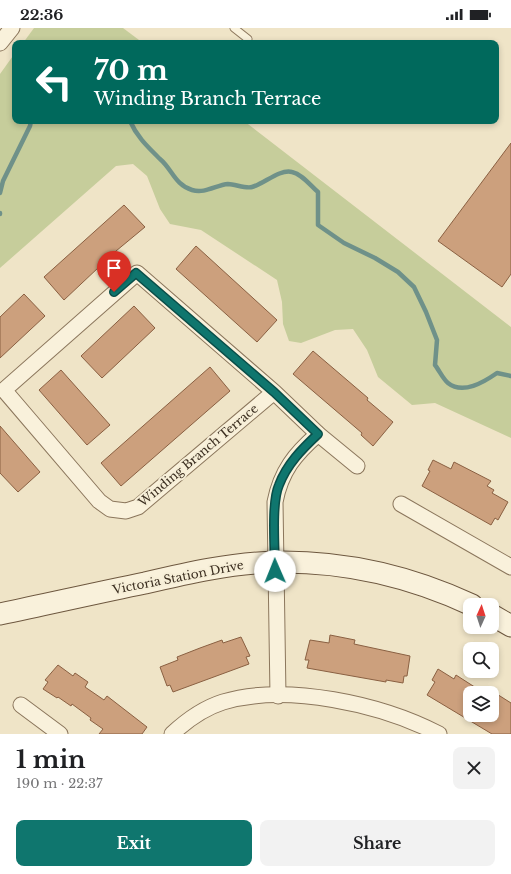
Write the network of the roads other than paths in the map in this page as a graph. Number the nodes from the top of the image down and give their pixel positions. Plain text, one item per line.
1 (12, 28) edge
2 (234, 28) edge
3 (248, 39) dead end
4 (0, 43) edge
5 (274, 392) junction
6 (318, 434) junction
7 (357, 466) dead end
8 (401, 504) dead end
9 (275, 562) junction
10 (511, 567) edge
11 (463, 601) edge
12 (0, 614) edge
13 (499, 619) edge
14 (511, 626) edge
15 (278, 696) junction
16 (21, 706) dead end
17 (60, 734) edge
18 (172, 734) edge
19 (439, 734) edge

1 - 4 street
2 - 3 lane
5 - 5 street, Winding Branch Terrace
5 - 6 street, Winding Branch Terrace
6 - 7 street, Winding Branch Terrace
6 - 9 street
8 - 10 street
9 - 11 street, Victoria Station Drive
9 - 12 street, Victoria Station Drive
9 - 15 street
13 - 14 street
15 - 18 street
15 - 19 street
16 - 17 street

